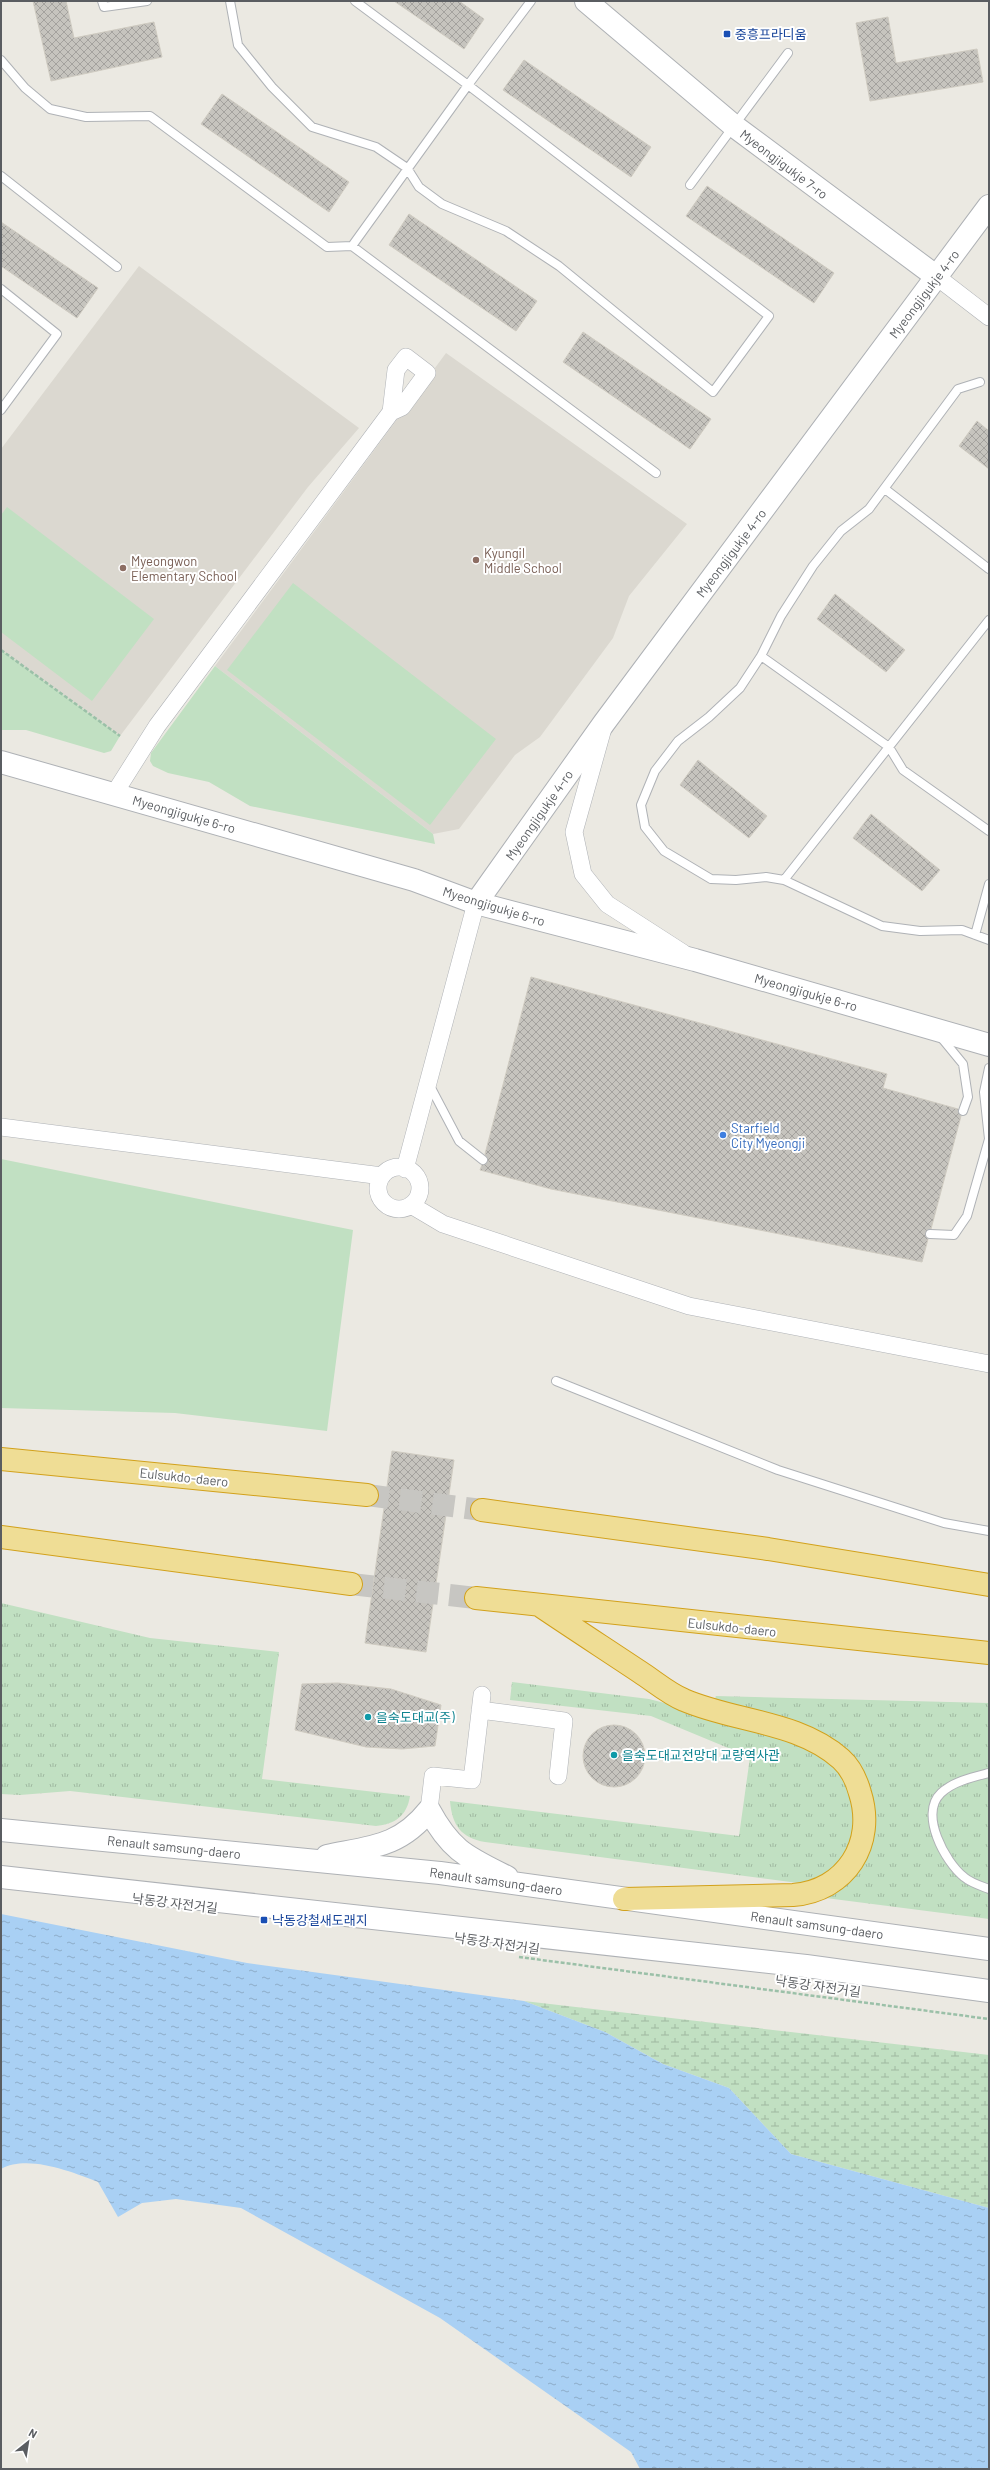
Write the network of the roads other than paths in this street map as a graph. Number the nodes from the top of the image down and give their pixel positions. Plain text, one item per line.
1 (102, 1) edge
2 (147, 1) edge
3 (230, 1) edge
4 (355, 1) edge
5 (531, 1) edge
6 (586, 1) edge
7 (788, 53) dead end
8 (1, 60) edge
9 (468, 85) junction
10 (734, 126) junction
11 (407, 168) junction
12 (1, 176) edge
13 (690, 185) dead end
14 (989, 206) edge
15 (352, 246) junction
16 (117, 268) dead end
17 (937, 277) junction
18 (1, 289) edge
19 (989, 317) edge
20 (980, 382) dead end
21 (1, 410) edge
22 (391, 412) dead end
23 (656, 473) dead end
24 (885, 489) junction
25 (989, 569) edge
26 (989, 620) edge
27 (762, 656) junction
28 (604, 723) junction
29 (889, 747) junction
30 (1, 762) edge
31 (114, 794) junction
32 (989, 831) edge
33 (784, 880) junction
34 (989, 884) edge
35 (476, 903) junction
36 (975, 935) junction
37 (989, 940) edge
38 (695, 960) junction
39 (932, 1028) junction
40 (989, 1045) edge
41 (989, 1068) edge
42 (428, 1080) junction
43 (963, 1110) dead end
44 (1, 1127) edge
45 (989, 1139) edge
46 (483, 1160) dead end
47 (405, 1169) junction
48 (382, 1176) junction
49 (411, 1205) junction
50 (930, 1234) dead end
51 (989, 1364) edge
52 (556, 1381) dead end
53 (1, 1459) edge
54 (367, 1495) tunnel mouth
55 (482, 1510) tunnel mouth
56 (989, 1531) edge
57 (1, 1537) edge
58 (351, 1584) tunnel mouth
59 (989, 1585) edge
60 (476, 1598) tunnel mouth
61 (539, 1605) junction
62 (989, 1653) edge
63 (989, 1773) edge
64 (558, 1776) dead end
65 (429, 1810) junction
66 (1, 1830) edge
67 (308, 1860) junction
68 (1, 1877) edge
69 (525, 1885) junction
70 (989, 1889) edge
71 (624, 1899) junction
72 (989, 1948) edge
73 (989, 1991) edge

1 - 2 lane
3 - 11 lane
4 - 9 lane
5 - 9 lane
6 - 10 street, Myeongjigukje 7-ro
7 - 10 lane
8 - 15 lane
9 - 11 lane
9 - 11 lane
10 - 13 lane
10 - 17 street, Myeongjigukje 7-ro
11 - 15 lane
12 - 16 lane
14 - 17 street, Myeongjigukje 4-ro
15 - 23 lane
17 - 19 street, Myeongjigukje 7-ro
17 - 28 street, Myeongjigukje 4-ro
18 - 21 lane
20 - 24 lane
22 - 31 street
24 - 25 lane
24 - 27 lane
26 - 29 lane
27 - 29 lane
27 - 33 lane
28 - 35 street, Myeongjigukje 4-ro
28 - 38 street
29 - 32 lane
29 - 33 lane
30 - 31 street, Myeongjigukje 6-ro
31 - 35 street, Myeongjigukje 6-ro
33 - 36 lane
34 - 36 lane
35 - 38 street, Myeongjigukje 6-ro
35 - 42 street
36 - 37 lane
38 - 39 street, Myeongjigukje 6-ro
39 - 40 street, Myeongjigukje 6-ro
39 - 43 lane
41 - 45 lane
42 - 46 lane
42 - 47 street
44 - 48 street
45 - 50 lane
47 - 48 street
47 - 49 street
48 - 49 street
49 - 51 street
52 - 56 lane
53 - 54 highway, Eulsukdo-daero
55 - 59 highway
57 - 58 highway
60 - 61 highway, Eulsukdo-daero
61 - 62 highway, Eulsukdo-daero
61 - 71 highway
63 - 70 lane
64 - 65 street
65 - 67 street
65 - 69 street
66 - 67 street, Renault samsung-daero
67 - 69 street, Renault samsung-daero
68 - 73 street
69 - 71 street, Renault samsung-daero
71 - 72 street, Renault samsung-daero

